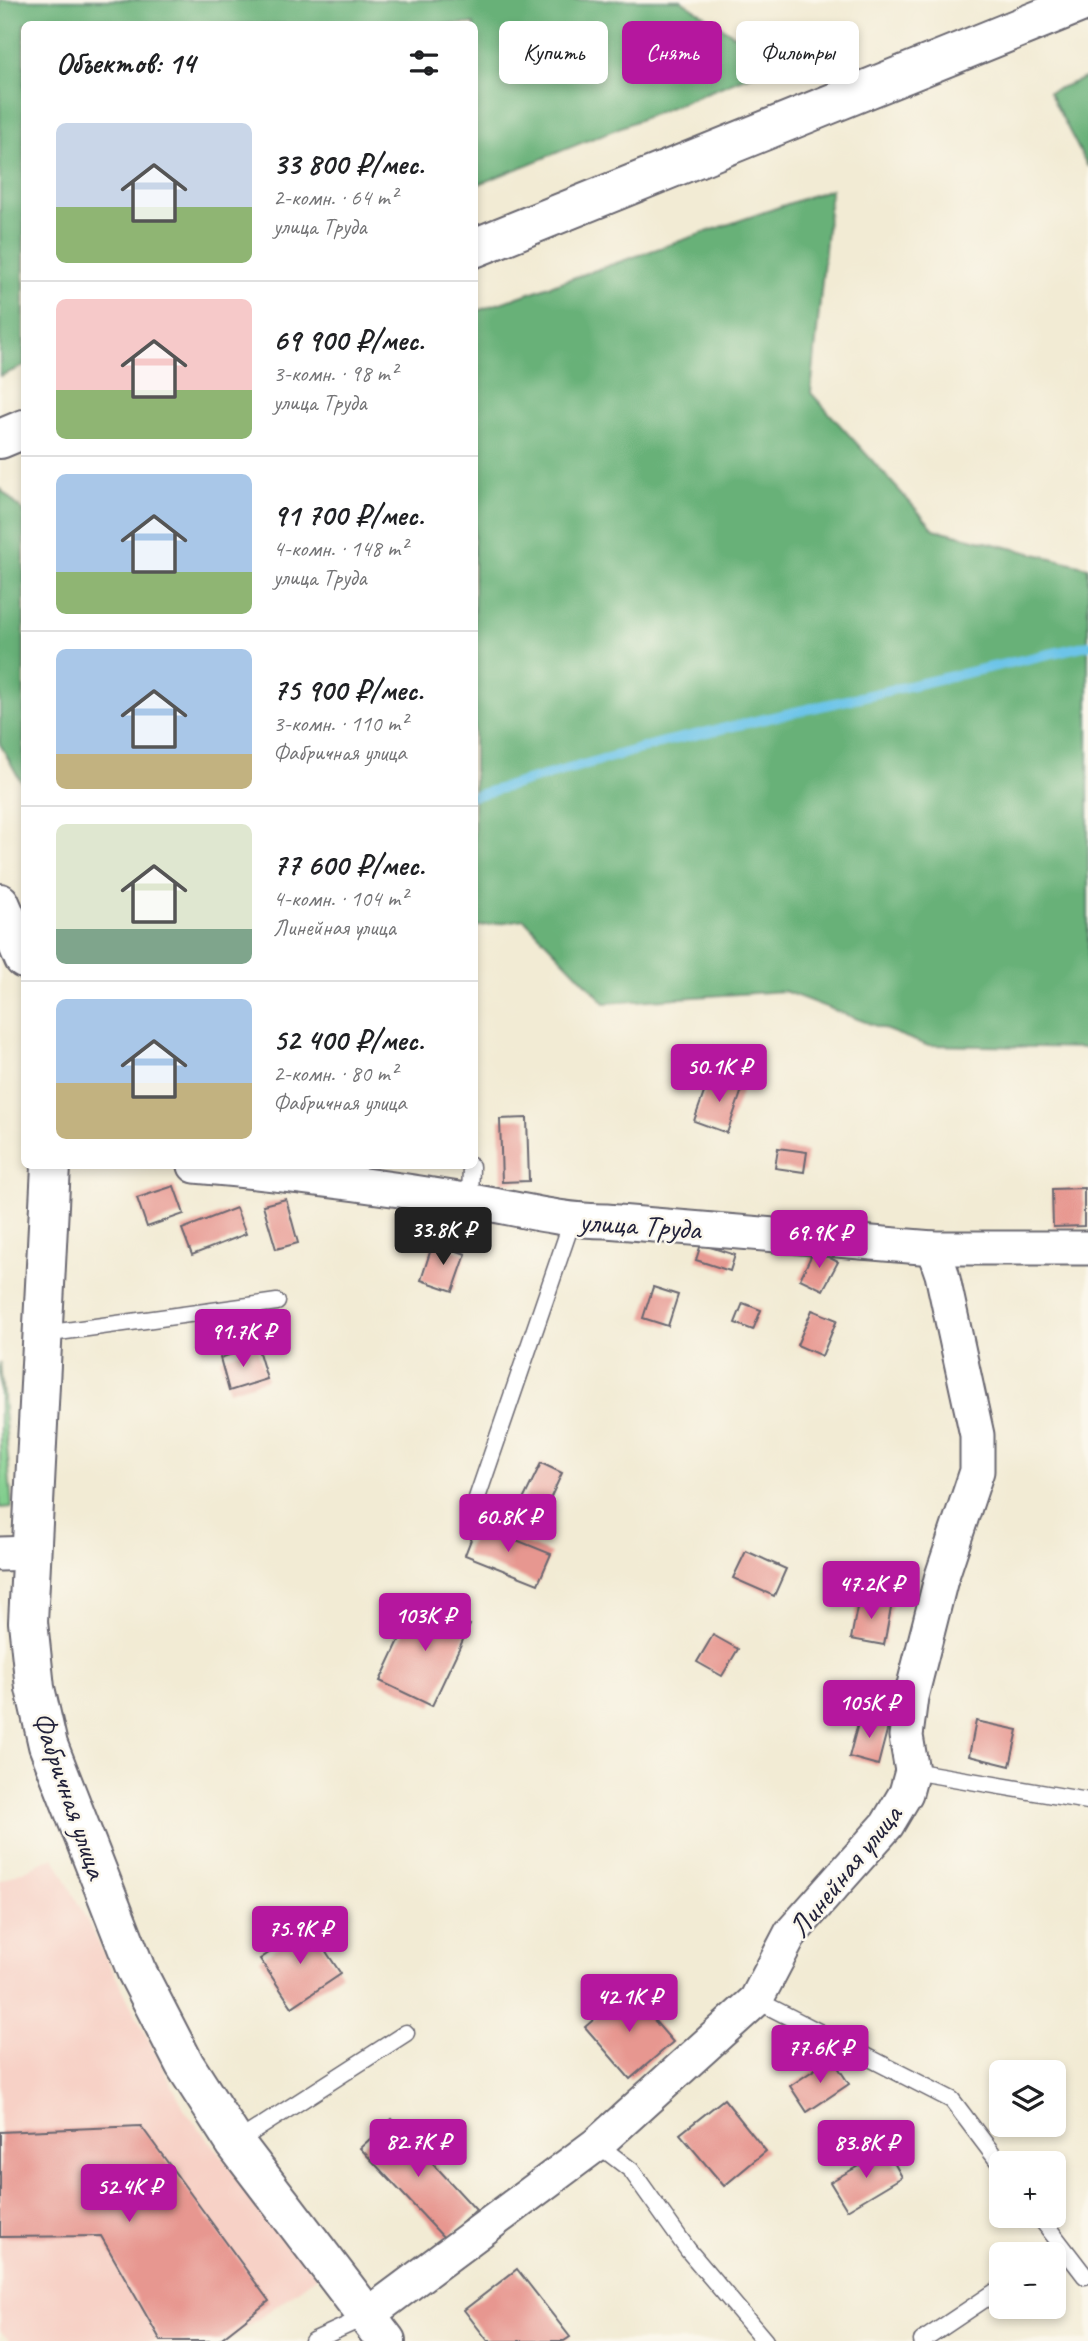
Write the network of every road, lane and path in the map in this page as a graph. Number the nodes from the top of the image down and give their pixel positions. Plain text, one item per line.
1 (1088, 0) edge
2 (478, 246) edge
3 (21, 430) edge
4 (0, 439) edge
5 (0, 903) edge
6 (21, 951) edge
7 (51, 1169) edge
8 (228, 1169) edge
9 (471, 1169) edge
10 (470, 1200) junction
11 (572, 1221) junction
12 (933, 1248) junction
13 (1088, 1248) edge
14 (277, 1302) dead end
15 (44, 1334) junction
16 (477, 1498) dead end
17 (16, 1554) edge
18 (912, 1771) junction
19 (1088, 1801) edge
20 (756, 2000) junction
21 (406, 2033) dead end
22 (235, 2143) junction
23 (597, 2144) junction
24 (990, 2151) edge
25 (1066, 2258) edge
26 (1085, 2276) dead end
27 (989, 2296) edge
28 (376, 2329) edge
29 (313, 2341) edge
30 (765, 2341) edge
31 (922, 2341) edge

1 - 2 street
3 - 4 street
5 - 6 street
7 - 15 street, Фабричная улица
8 - 10 street, улица Труда
9 - 10 lane
10 - 11 street, улица Труда
11 - 12 street, улица Труда
11 - 16 lane
12 - 13 street, улица Труда
12 - 18 street, Линейная улица
14 - 15 lane
15 - 17 street, Фабричная улица
17 - 22 street, Фабричная улица
18 - 19 lane
18 - 20 street, Линейная улица
20 - 23 street, Линейная улица
20 - 24 lane
21 - 22 lane
22 - 28 street, Фабричная улица
23 - 28 street, Линейная улица
23 - 30 lane
25 - 26 lane
27 - 31 lane
28 - 29 lane

